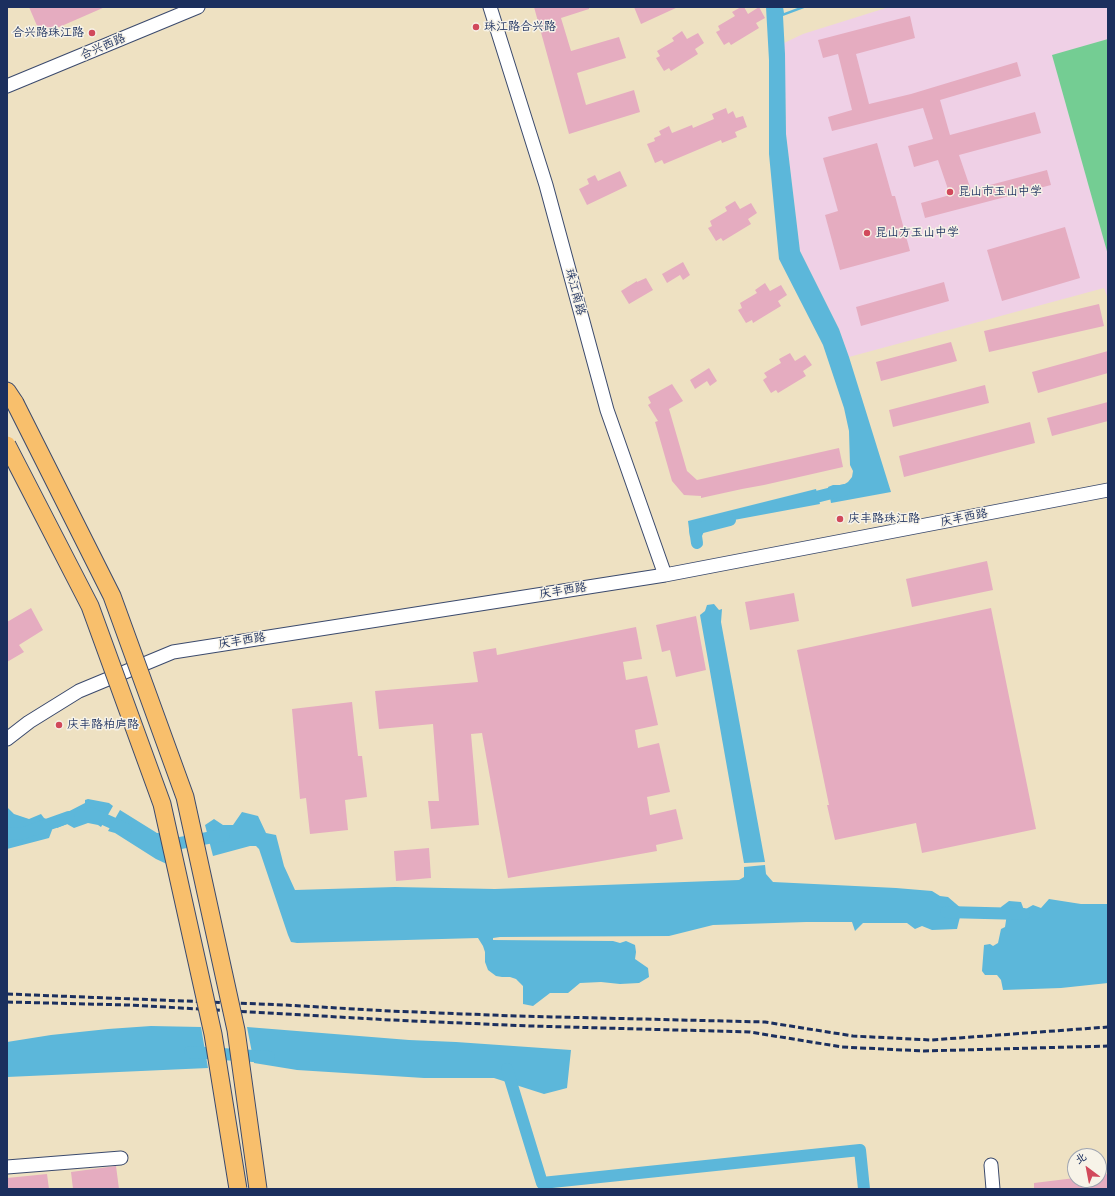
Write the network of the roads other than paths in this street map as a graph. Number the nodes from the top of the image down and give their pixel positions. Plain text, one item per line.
1 (198, 7) edge
2 (490, 7) edge
3 (7, 86) edge
4 (11, 397) edge
5 (7, 445) edge
6 (1108, 490) edge
7 (665, 575) junction
8 (7, 739) edge
9 (121, 1158) dead end
10 (991, 1164) dead end
11 (7, 1167) edge
12 (238, 1189) edge
13 (258, 1189) edge
14 (993, 1189) edge

1 - 3 street, 合兴西路
2 - 7 street, 珠江南路
4 - 13 main road, bridge
5 - 12 main road, bridge
6 - 7 street, 庆丰西路
7 - 8 street, 庆丰西路
9 - 11 street
10 - 14 street

